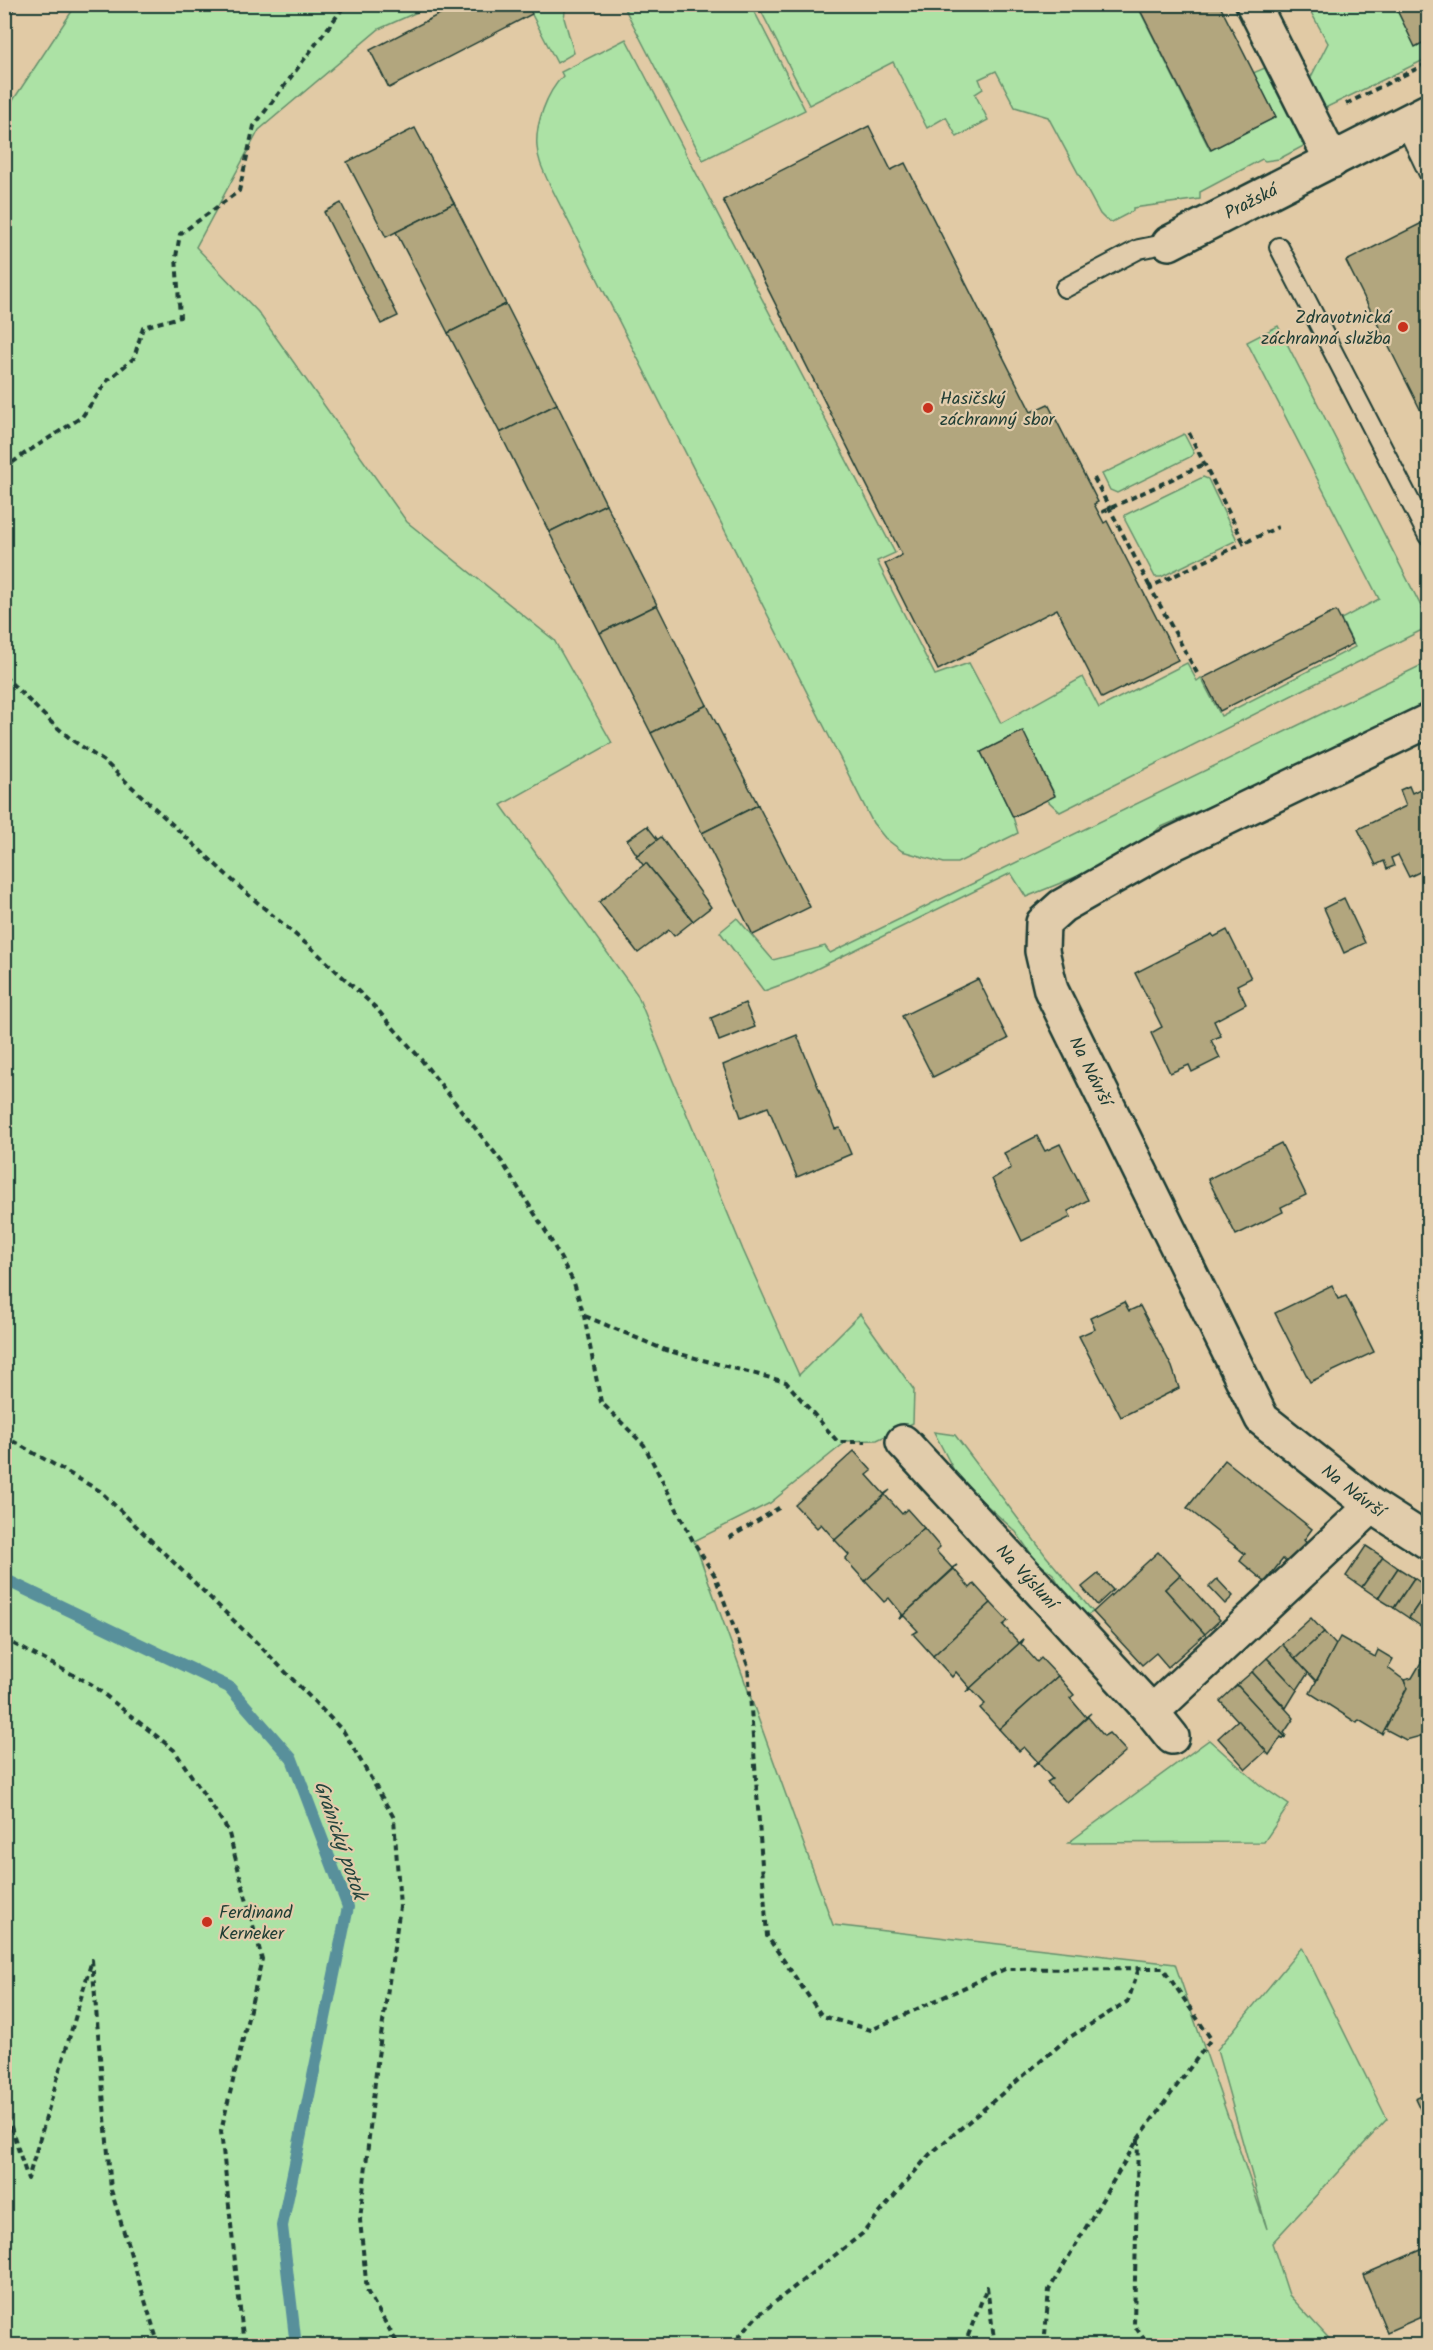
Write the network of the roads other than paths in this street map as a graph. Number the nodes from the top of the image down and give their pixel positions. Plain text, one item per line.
1 (1253, 4) edge
2 (1416, 118) edge
3 (1332, 161) junction
4 (1428, 172) edge
5 (1169, 243) joint
6 (1279, 247) dead end
7 (1065, 288) dead end
8 (1428, 536) edge
9 (1428, 721) edge
10 (903, 1442) road end
11 (1372, 1506) junction
12 (1428, 1542) edge
13 (1152, 1712) junction
14 (1172, 1737) dead end

1 - 3 street
2 - 3 street, Pražská
2 - 4 lane
3 - 5 street, Pražská
5 - 7 lane
6 - 8 lane
9 - 11 street, Na Návrší
10 - 13 street, Na Výsluní
11 - 12 street, Na Návrší
11 - 13 street
13 - 14 street, Na Výsluní

